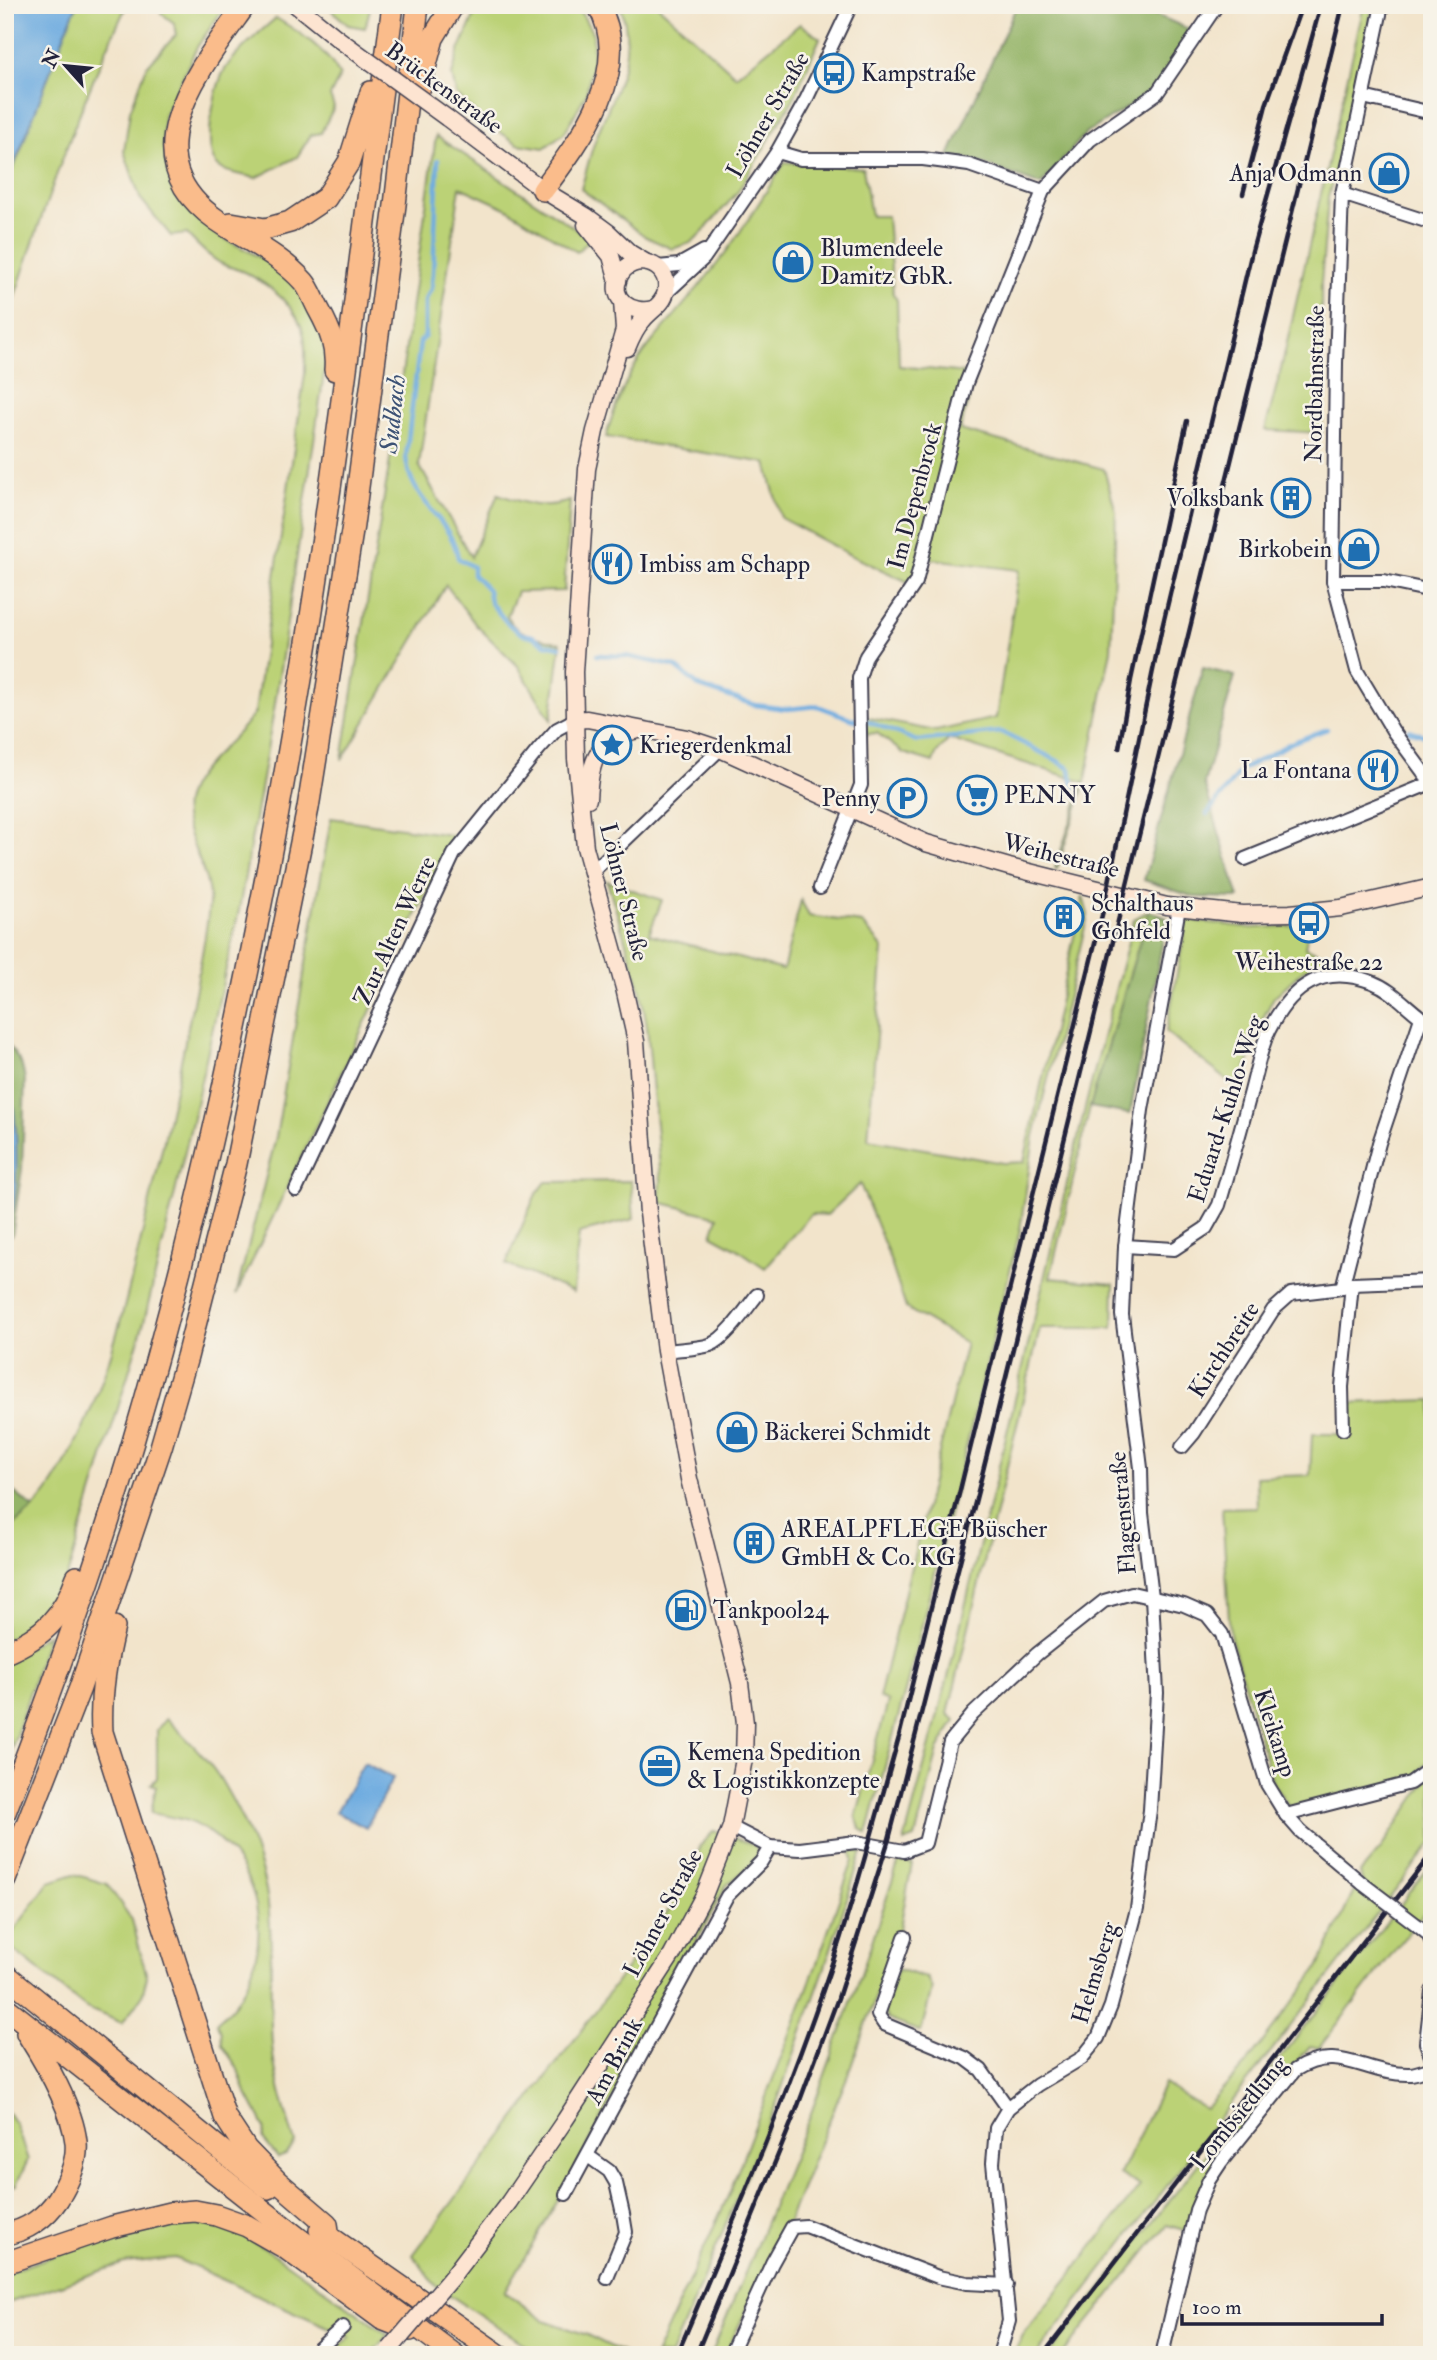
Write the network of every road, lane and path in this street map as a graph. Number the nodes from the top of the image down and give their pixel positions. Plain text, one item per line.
1 (245, 5) edge
2 (296, 5) edge
3 (393, 5) edge
4 (418, 5) edge
5 (453, 5) edge
6 (598, 5) edge
7 (851, 5) edge
8 (1217, 5) edge
9 (1382, 5) edge
10 (389, 36) junction
11 (1363, 97) junction
12 (1432, 113) edge
13 (777, 152) junction
14 (543, 190) junction
15 (1043, 191) junction
16 (1342, 194) junction
17 (395, 205) junction
18 (568, 206) junction
19 (218, 221) junction
20 (1432, 223) edge
21 (715, 242) junction
22 (651, 265) junction
23 (618, 281) junction
24 (666, 293) junction
25 (622, 302) junction
26 (653, 309) junction
27 (604, 402) junction
28 (333, 462) junction
29 (1333, 581) junction
30 (1432, 591) edge
31 (574, 720) junction
32 (646, 729) junction
33 (720, 750) junction
34 (1431, 784) edge
35 (852, 811) junction
36 (585, 847) junction
37 (1245, 859) dead end
38 (592, 872) junction
39 (1432, 887) edge
40 (820, 888) dead end
41 (1179, 908) junction
42 (1426, 1022) edge
43 (296, 1190) dead end
44 (1125, 1246) junction
45 (1432, 1281) edge
46 (1347, 1286) junction
47 (757, 1295) dead end
48 (665, 1351) junction
49 (1343, 1429) dead end
50 (132, 1445) junction
51 (161, 1447) junction
52 (1182, 1447) dead end
53 (1152, 1597) junction
54 (5, 1653) edge
55 (1432, 1767) edge
56 (5, 1812) edge
57 (1286, 1815) junction
58 (731, 1827) junction
59 (770, 1847) junction
60 (5, 1880) edge
61 (905, 1937) dead end
62 (1432, 1943) edge
63 (5, 1974) edge
64 (1432, 1992) edge
65 (12, 2013) edge
66 (1432, 2059) edge
67 (1432, 2068) edge
68 (1008, 2108) junction
69 (588, 2156) junction
70 (566, 2194) dead end
71 (5, 2234) edge
72 (329, 2238) junction
73 (5, 2263) edge
74 (607, 2278) dead end
75 (1007, 2285) junction
76 (344, 2327) dead end
77 (435, 2340) junction
78 (388, 2352) edge
79 (312, 2355) edge
80 (455, 2355) edge
81 (499, 2355) edge
82 (730, 2355) edge
83 (999, 2355) edge
84 (1162, 2355) edge

1 - 19 highway
2 - 14 main road, Brückenstraße, bridge
3 - 10 highway
4 - 17 highway
5 - 17 highway
6 - 14 highway
7 - 13 street, Löhner Straße
8 - 15 street, Im Depenbrock
9 - 11 street, Nordbahnstraße
10 - 19 highway
10 - 28 highway
11 - 12 street
11 - 16 street, Nordbahnstraße
13 - 15 street
13 - 21 street, Löhner Straße
14 - 18 main road, Brückenstraße
15 - 35 street, Im Depenbrock
16 - 20 street
16 - 29 street, Nordbahnstraße
17 - 51 highway
18 - 22 main road, Brückenstraße
18 - 23 main road, Brückenstraße
19 - 28 highway
21 - 22 street, Löhner Straße
21 - 24 street, Löhner Straße
22 - 23 main road
22 - 24 main road
23 - 25 main road
24 - 26 main road
25 - 26 main road
25 - 27 main road, Löhner Straße
26 - 27 main road, Löhner Straße
27 - 31 main road, Löhner Straße
28 - 50 highway
29 - 30 street
29 - 34 street, Nordbahnstraße
31 - 32 main road, Weihestraße
31 - 36 main road, Löhner Straße
31 - 43 street, Zur Alten Werre
32 - 33 main road, Weihestraße
32 - 36 main road, Weihestraße
33 - 35 main road, Weihestraße
33 - 38 street
34 - 37 street
35 - 40 street
35 - 41 main road, Weihestraße
36 - 38 main road, Löhner Straße
38 - 48 main road, Löhner Straße
39 - 41 main road, Weihestraße
41 - 44 street, Flagenstraße
42 - 44 street, Eduard-Kuhlo-Weg
42 - 46 street
44 - 53 street, Flagenstraße
45 - 46 street, Kirchbreite
46 - 49 street
46 - 52 street, Kirchbreite
47 - 48 street
48 - 58 main road, Löhner Straße
50 - 54 highway
50 - 56 highway
51 - 60 highway
51 - 72 highway
53 - 57 street, Kleikamp
53 - 59 street, Flagenstraße
53 - 68 street, Helmsberg
55 - 57 street
57 - 62 street, Kleikamp, bridge
58 - 59 street, Flagenstraße
58 - 78 main road, Löhner Straße, bridge
59 - 69 street, Am Brink
61 - 68 street
63 - 72 highway
64 - 66 street
65 - 71 highway
65 - 77 highway
67 - 84 street, Lombsiedlung
68 - 75 street, Helmsberg
69 - 70 street, Am Brink
69 - 74 street
72 - 81 highway
73 - 77 highway
75 - 82 street
75 - 83 street, Helmsberg
76 - 79 street
77 - 80 highway

